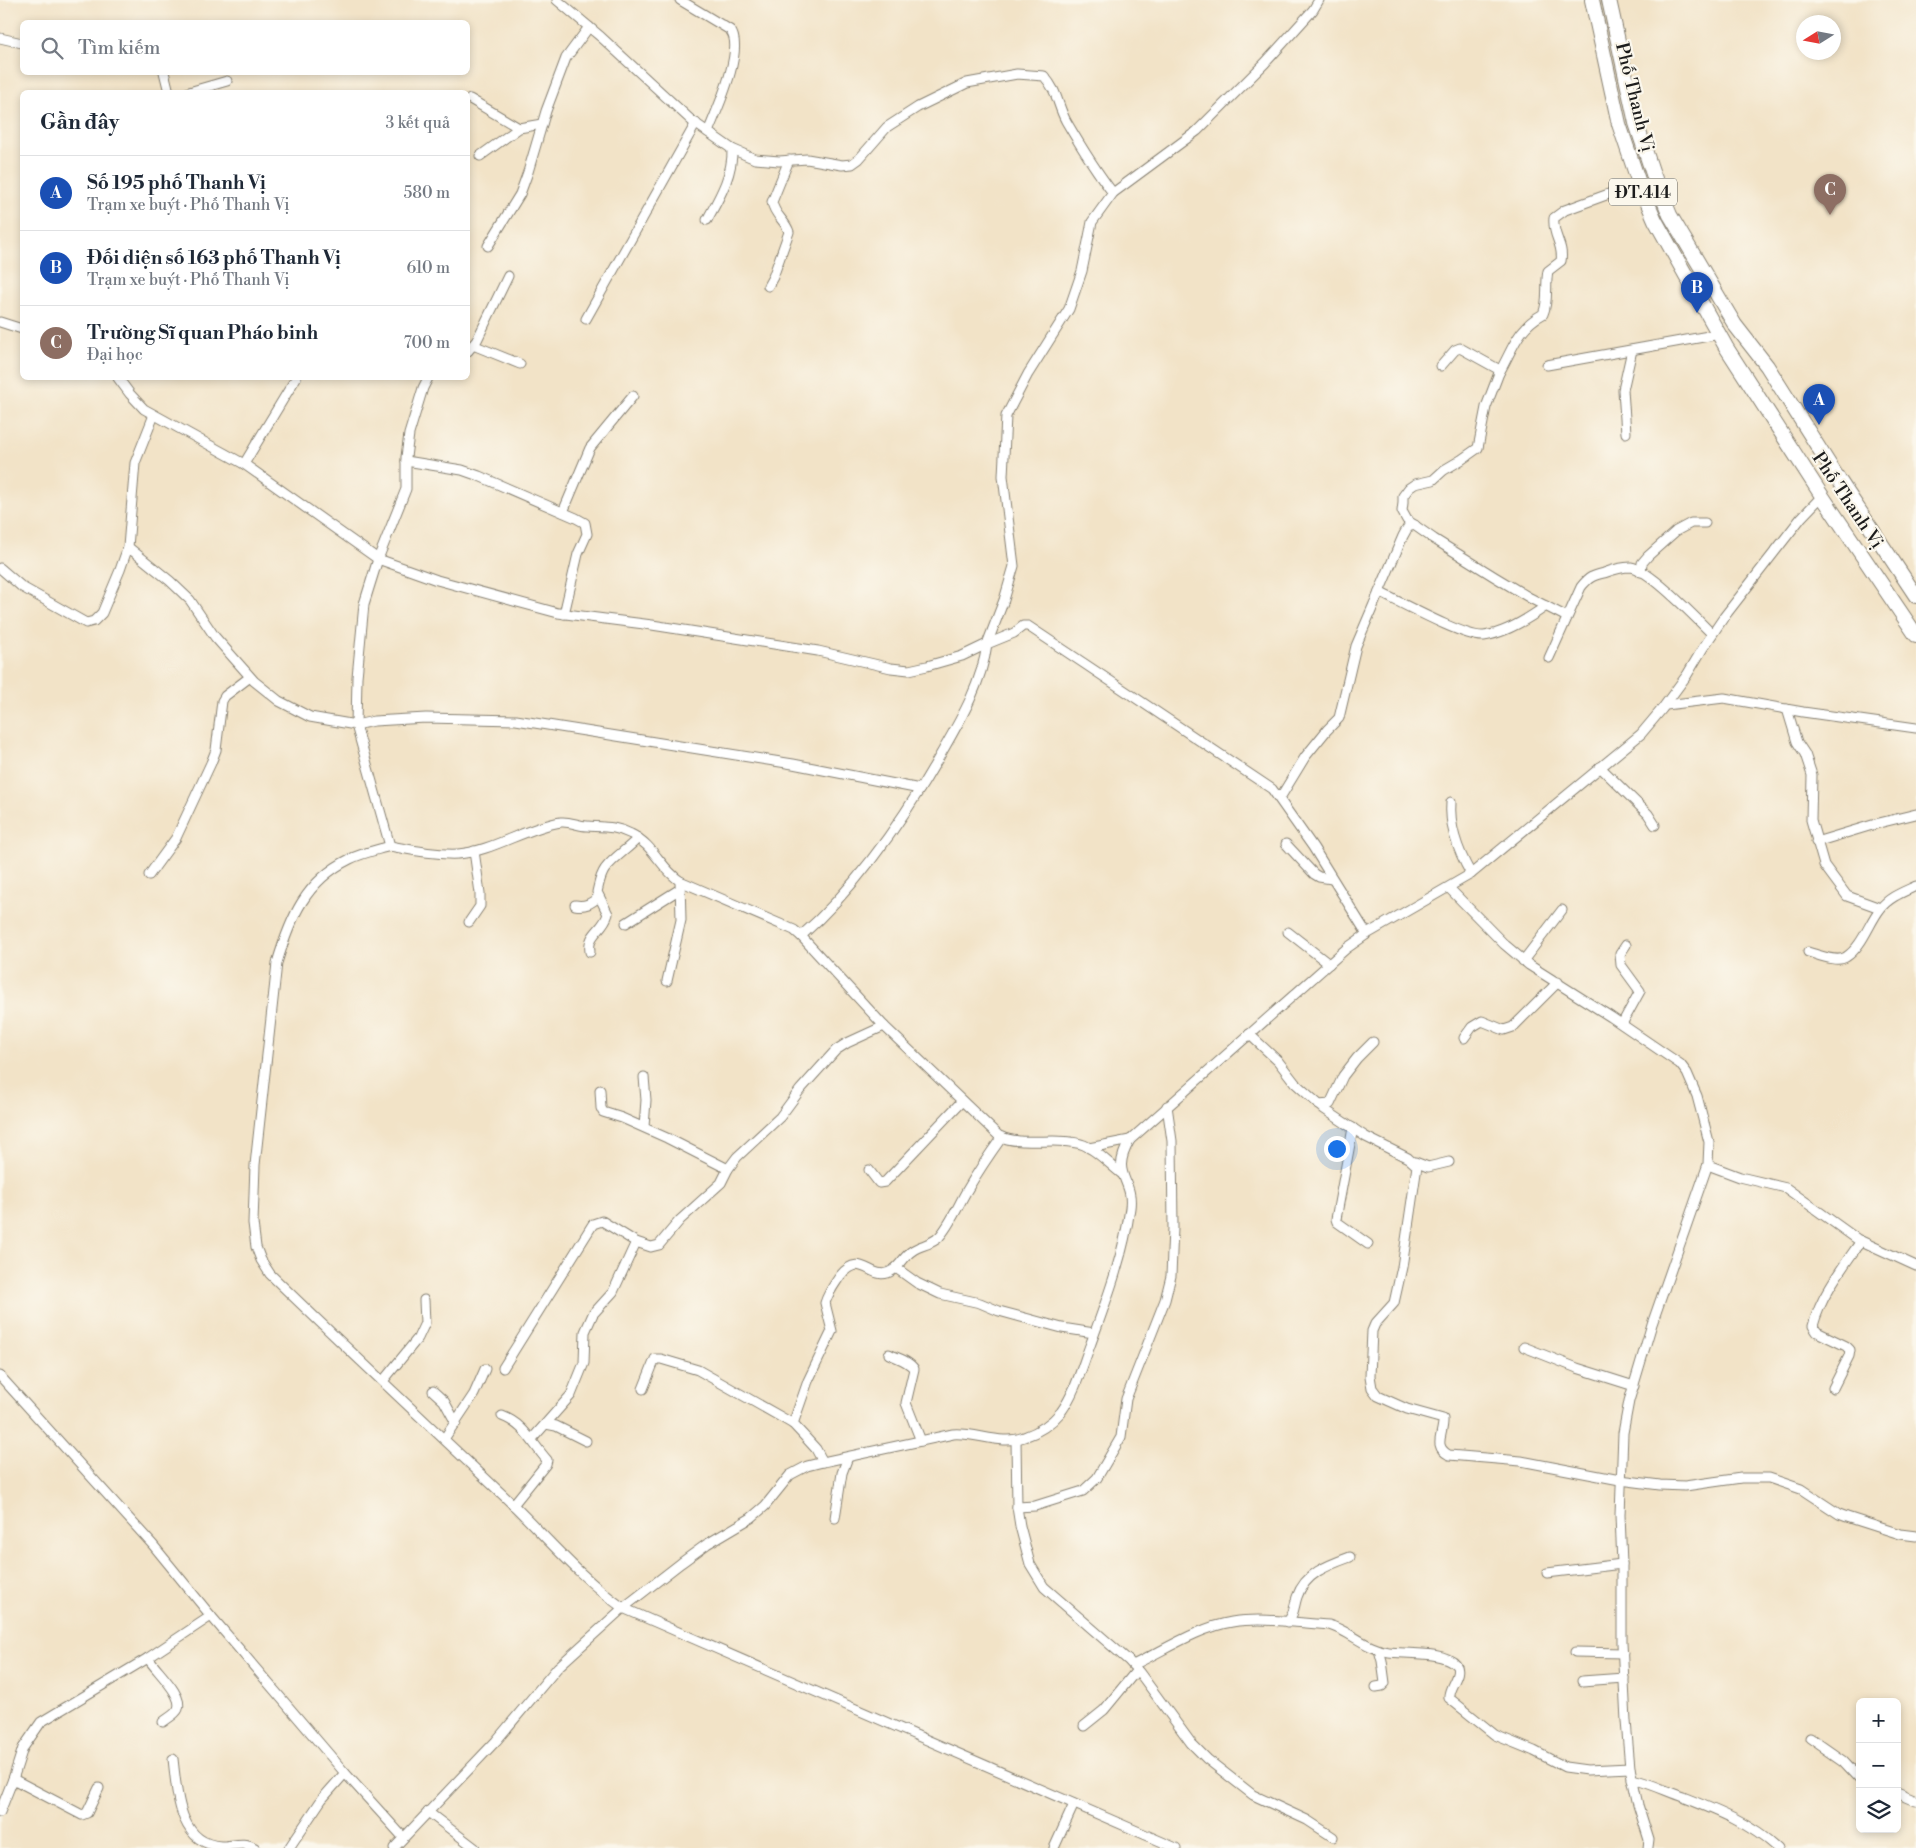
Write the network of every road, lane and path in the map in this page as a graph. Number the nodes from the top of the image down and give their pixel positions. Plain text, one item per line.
1 (557, 0) edge
2 (680, 0) edge
3 (1319, 0) edge
4 (1592, 0) edge
5 (1609, 0) edge
6 (589, 27) junction
7 (0, 38) edge
8 (20, 43) edge
9 (165, 75) edge
10 (227, 81) dead end
11 (168, 90) edge
12 (196, 90) edge
13 (470, 99) dead end
14 (696, 123) junction
15 (542, 124) junction
16 (519, 128) junction
17 (708, 132) junction
18 (732, 149) junction
19 (480, 156) dead end
20 (789, 160) junction
21 (1639, 183) junction
22 (1114, 193) junction
23 (707, 220) dead end
24 (488, 246) dead end
25 (508, 276) dead end
26 (768, 286) dead end
27 (586, 319) dead end
28 (0, 322) edge
29 (20, 328) edge
30 (1720, 334) junction
31 (470, 348) edge
32 (1632, 350) junction
33 (520, 364) dead end
34 (1547, 365) dead end
35 (1441, 366) dead end
36 (1499, 373) junction
37 (120, 380) edge
38 (295, 380) edge
39 (427, 380) edge
40 (632, 396) dead end
41 (154, 414) junction
42 (1626, 433) dead end
43 (406, 461) junction
44 (244, 464) junction
45 (1822, 496) junction
46 (563, 512) junction
47 (1706, 522) dead end
48 (1415, 525) junction
49 (128, 547) junction
50 (378, 559) junction
51 (0, 568) edge
52 (1641, 572) junction
53 (1379, 592) junction
54 (1916, 596) edge
55 (1546, 606) junction
56 (564, 614) junction
57 (1567, 617) junction
58 (1712, 634) junction
59 (1916, 635) edge
60 (987, 644) junction
61 (1549, 658) dead end
62 (244, 680) junction
63 (1666, 705) junction
64 (1787, 709) junction
65 (356, 725) junction
66 (1916, 728) edge
67 (1600, 767) junction
68 (920, 789) junction
69 (1280, 798) junction
70 (1451, 802) dead end
71 (1916, 814) edge
72 (1655, 825) dead end
73 (638, 838) junction
74 (1816, 842) junction
75 (1286, 844) dead end
76 (390, 846) junction
77 (474, 851) junction
78 (1471, 874) junction
79 (149, 876) dead end
80 (1332, 879) junction
81 (680, 885) junction
82 (1916, 886) edge
83 (1449, 888) junction
84 (599, 897) junction
85 (576, 905) dead end
86 (1880, 908) junction
87 (1562, 910) dead end
88 (469, 922) dead end
89 (626, 923) dead end
90 (1288, 932) dead end
91 (1367, 934) junction
92 (801, 936) junction
93 (1626, 945) dead end
94 (590, 952) dead end
95 (1808, 952) dead end
96 (1523, 961) junction
97 (1329, 964) junction
98 (667, 981) dead end
99 (1558, 982) junction
100 (1622, 1024) junction
101 (884, 1026) junction
102 (1249, 1034) junction
103 (1464, 1038) dead end
104 (1373, 1042) dead end
105 (644, 1077) dead end
106 (600, 1090) dead end
107 (962, 1101) junction
108 (1320, 1105) junction
109 (1167, 1106) junction
110 (644, 1127) junction
111 (1353, 1128) junction
112 (1002, 1137) junction
113 (1130, 1140) junction
114 (1089, 1148) junction
115 (1414, 1162) junction
116 (1449, 1162) dead end
117 (1708, 1165) junction
118 (728, 1169) junction
119 (868, 1170) dead end
120 (1122, 1174) junction
121 (1861, 1241) junction
122 (636, 1242) junction
123 (1368, 1244) dead end
124 (1916, 1266) edge
125 (896, 1268) junction
126 (424, 1300) dead end
127 (1094, 1333) junction
128 (1524, 1347) dead end
129 (888, 1354) dead end
130 (503, 1368) dead end
131 (485, 1369) dead end
132 (0, 1376) edge
133 (382, 1381) junction
134 (1634, 1386) junction
135 (1833, 1388) dead end
136 (643, 1389) dead end
137 (433, 1391) dead end
138 (502, 1416) dead end
139 (456, 1423) junction
140 (546, 1424) junction
141 (793, 1424) junction
142 (444, 1439) junction
143 (532, 1439) junction
144 (1016, 1440) junction
145 (586, 1441) dead end
146 (922, 1441) junction
147 (848, 1457) junction
148 (824, 1462) junction
149 (1620, 1480) junction
150 (513, 1505) junction
151 (1018, 1507) junction
152 (836, 1518) dead end
153 (1916, 1536) edge
154 (1350, 1557) dead end
155 (1622, 1564) junction
156 (1547, 1573) dead end
157 (623, 1608) junction
158 (211, 1616) junction
159 (1287, 1622) junction
160 (1379, 1650) junction
161 (1575, 1652) dead end
162 (1623, 1653) junction
163 (148, 1658) junction
164 (1135, 1668) junction
165 (1624, 1678) junction
166 (1582, 1681) dead end
167 (1376, 1687) dead end
168 (163, 1722) dead end
169 (1084, 1726) dead end
170 (1810, 1738) dead end
171 (173, 1759) dead end
172 (1630, 1768) junction
173 (345, 1773) junction
174 (1856, 1776) edge
175 (14, 1779) junction
176 (1632, 1779) junction
177 (99, 1788) dead end
178 (1901, 1795) edge
179 (1916, 1801) edge
180 (1074, 1804) junction
181 (0, 1812) edge
182 (428, 1812) junction
183 (1333, 1837) dead end
184 (403, 1838) junction
185 (255, 1848) edge
186 (289, 1848) edge
187 (394, 1848) edge
188 (475, 1848) edge
189 (1054, 1848) edge
190 (1176, 1848) edge
191 (1648, 1848) edge
192 (1777, 1848) edge

1 - 6 street
2 - 17 street
3 - 22 street
4 - 21 main road, Phố Thanh Vị / ĐT.414
5 - 54 main road, Phố Thanh Vị
6 - 14 street
6 - 15 street
7 - 8 street
9 - 11 street
10 - 12 street
13 - 16 street
14 - 17 street
14 - 27 street
15 - 16 street
15 - 24 street
16 - 19 street
17 - 18 street
18 - 20 street
18 - 23 street
20 - 22 street
20 - 26 street
21 - 30 main road, Phố Thanh Vị / ĐT.414
21 - 36 street
22 - 60 street
25 - 31 street
28 - 29 street
30 - 32 street
30 - 45 main road, Phố Thanh Vị / ĐT.414
31 - 33 street
32 - 34 street
32 - 42 street
35 - 36 street
36 - 48 street
37 - 41 street
38 - 44 street
39 - 43 street
40 - 46 street
41 - 44 street
41 - 49 street
43 - 46 street
43 - 50 street
44 - 50 street
45 - 58 street
45 - 59 main road, Phố Thanh Vị / ĐT.414
46 - 56 street
47 - 52 street
48 - 53 street
48 - 55 street
49 - 51 street
49 - 62 street
50 - 56 street
50 - 65 street
52 - 57 street
52 - 58 street
53 - 55 street
53 - 69 street
55 - 57 street
56 - 60 street
57 - 61 street
58 - 63 street
60 - 68 street
60 - 69 street
62 - 65 street
62 - 79 street
63 - 64 street
63 - 67 street
64 - 66 street
64 - 74 street
65 - 68 street
65 - 76 street
67 - 72 street
67 - 78 street
68 - 92 street
69 - 80 street
70 - 78 street
71 - 74 street
73 - 77 street
73 - 81 street
73 - 84 street
74 - 86 street
75 - 80 street
76 - 77 street
76 - 133 street
77 - 88 street
78 - 83 street
80 - 91 street
81 - 89 street
81 - 92 street
81 - 98 street
82 - 86 street
83 - 91 street
83 - 96 street
84 - 85 street
84 - 94 street
86 - 95 street
87 - 96 street
90 - 97 street
91 - 97 street
92 - 101 street
93 - 100 street
96 - 99 street
97 - 102 street
99 - 100 street
99 - 103 street
100 - 117 street
101 - 107 street
101 - 118 street
102 - 108 street
102 - 109 street
104 - 108 street
105 - 110 street
106 - 110 street
107 - 112 street
107 - 119 street
108 - 111 street
109 - 113 street
109 - 151 street
110 - 118 street
111 - 115 street
111 - 123 street
112 - 114 street
112 - 125 street
113 - 114 street
113 - 120 street
114 - 120 street
115 - 116 street
115 - 149 street
117 - 121 street
117 - 134 street
118 - 122 street
120 - 127 street
121 - 124 street
121 - 135 street
122 - 130 street
122 - 140 street
125 - 127 street
125 - 141 street
126 - 133 street
127 - 144 street
128 - 134 street
129 - 146 street
131 - 139 street
132 - 158 street
133 - 142 street
134 - 149 street
136 - 141 street
137 - 139 street
138 - 143 street
139 - 142 street
140 - 143 street
140 - 145 street
141 - 148 street
142 - 150 street
143 - 150 street
144 - 146 street
144 - 151 street
146 - 147 street
147 - 148 street
147 - 152 street
148 - 157 street
149 - 153 street
149 - 155 street
150 - 157 street
151 - 164 street
154 - 159 street
155 - 156 street
155 - 162 street
157 - 180 street
157 - 182 street
158 - 163 street
158 - 173 street
159 - 160 street
159 - 164 street
160 - 167 street
160 - 172 street
161 - 162 street
162 - 165 street
163 - 168 street
163 - 175 street
164 - 169 street
164 - 183 street
165 - 166 street
165 - 172 street
170 - 174 street
171 - 185 street
172 - 176 street
173 - 184 street
173 - 186 street
175 - 177 street
175 - 181 street
176 - 191 street
176 - 192 street
178 - 179 street
180 - 189 street
180 - 190 street
182 - 184 street
182 - 188 street
184 - 187 street

